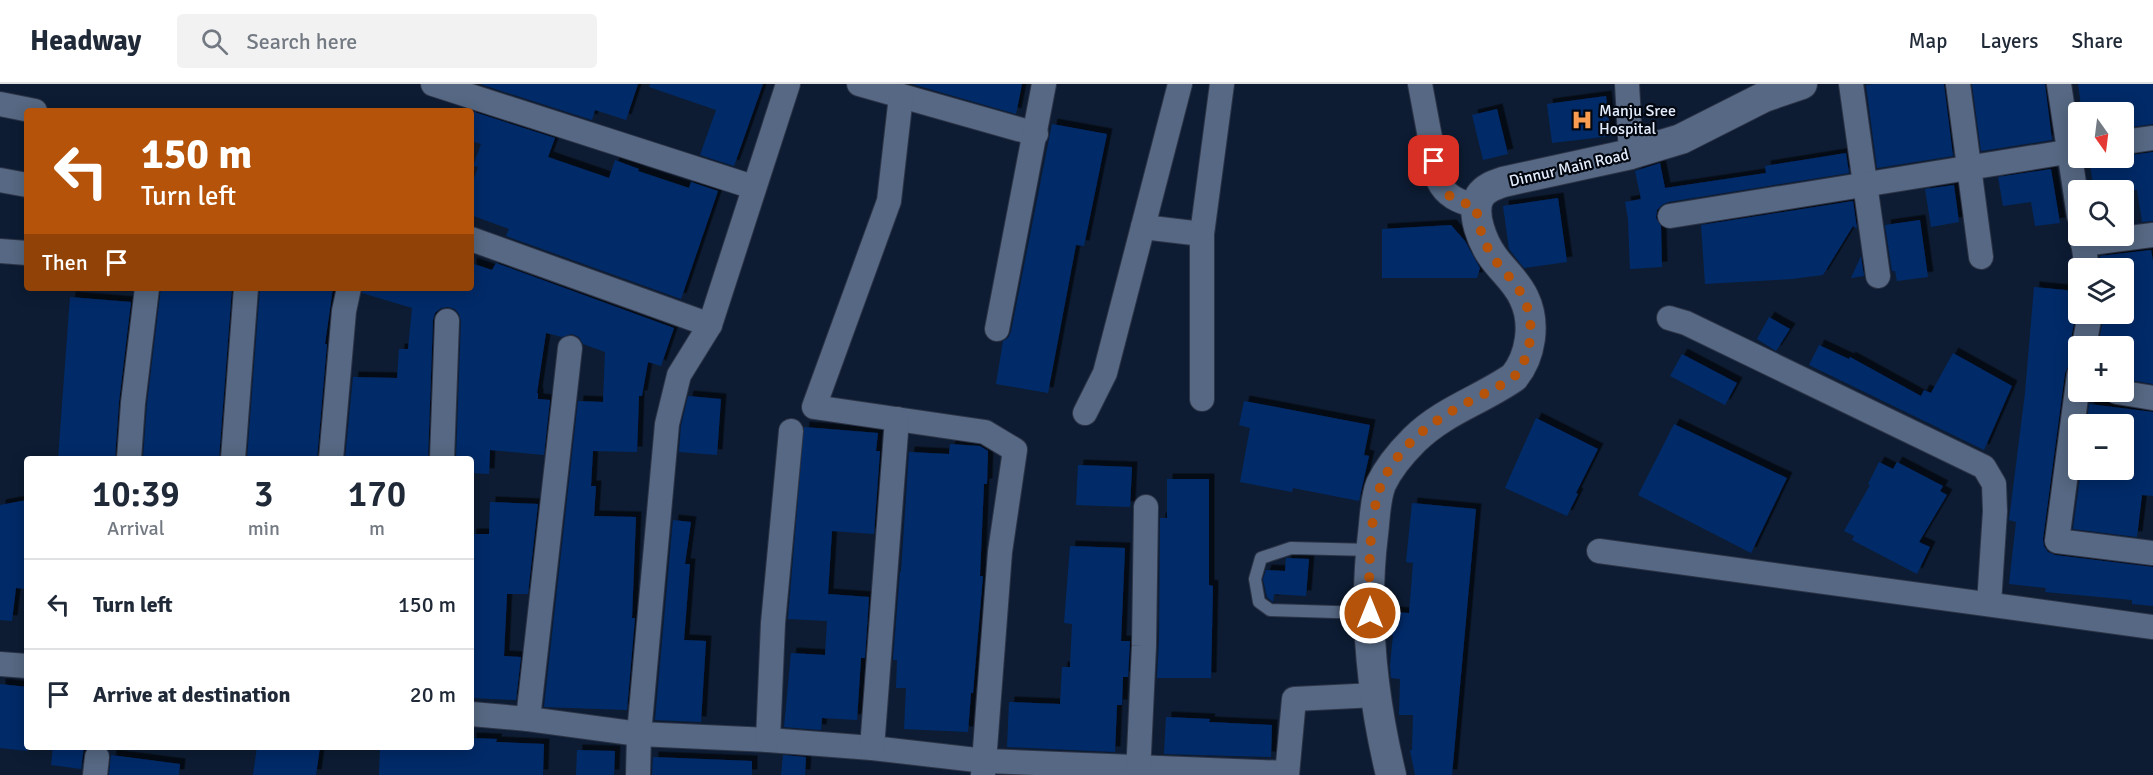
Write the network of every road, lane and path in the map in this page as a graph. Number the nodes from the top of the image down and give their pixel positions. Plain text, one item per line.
1 (432, 84) edge
2 (788, 84) edge
3 (859, 84) edge
4 (1044, 84) edge
5 (1180, 84) edge
6 (1222, 84) edge
7 (1420, 84) edge
8 (1627, 84) edge
9 (1851, 84) edge
10 (1958, 84) edge
11 (2059, 84) edge
12 (1792, 85) edge
13 (901, 96) junction
14 (0, 104) edge
15 (24, 109) edge
16 (2068, 124) edge
17 (1036, 134) junction
18 (2153, 138) edge
19 (2134, 141) edge
20 (2068, 151) edge
21 (1631, 154) junction
22 (1969, 167) junction
23 (0, 180) edge
24 (24, 184) edge
25 (1865, 184) junction
26 (753, 187) junction
27 (1476, 206) junction
28 (1670, 216) dead end
29 (1143, 226) junction
30 (1202, 234) junction
31 (2153, 235) edge
32 (2134, 236) edge
33 (474, 240) edge
34 (0, 251) edge
35 (24, 254) edge
36 (1981, 257) dead end
37 (1878, 276) dead end
38 (147, 291) edge
39 (246, 291) edge
40 (348, 291) edge
41 (1670, 318) dead end
42 (447, 321) dead end
43 (710, 325) junction
44 (997, 329) dead end
45 (570, 348) dead end
46 (2134, 395) edge
47 (2153, 398) edge
48 (1202, 399) dead end
49 (2075, 402) edge
50 (1085, 413) dead end
51 (897, 419) junction
52 (791, 431) dead end
53 (129, 456) edge
54 (233, 456) edge
55 (331, 456) edge
56 (442, 456) edge
57 (1146, 507) dead end
58 (1371, 550) junction
59 (1599, 551) dead end
60 (2153, 553) edge
61 (1989, 604) junction
62 (1370, 613) junction
63 (2153, 627) edge
64 (0, 664) edge
65 (24, 666) edge
66 (1376, 695) junction
67 (474, 714) edge
68 (528, 719) junction
69 (639, 734) junction
70 (768, 740) junction
71 (872, 748) junction
72 (984, 768) edge
73 (1138, 772) edge
74 (1287, 774) edge
75 (638, 775) edge
76 (1391, 775) edge

1 - 26 street
2 - 26 street
3 - 13 street
4 - 17 street
5 - 29 street
6 - 30 street
7 - 27 street
8 - 21 street
9 - 25 street
10 - 22 street
11 - 16 street
12 - 21 street, Dinnur Main Road
13 - 17 street
13 - 51 street
14 - 15 street
17 - 44 street
18 - 19 street
20 - 22 street
21 - 27 street, Dinnur Main Road
22 - 25 street
22 - 36 street
23 - 24 street
25 - 28 street
25 - 37 street
26 - 43 street
27 - 58 street
29 - 30 street
29 - 50 street
30 - 48 street
31 - 32 street
33 - 43 street
34 - 35 street
38 - 53 street
39 - 54 street
40 - 55 street
41 - 61 street
42 - 56 street
43 - 69 street
45 - 68 street
46 - 47 street
49 - 60 street
51 - 71 street
51 - 72 street
52 - 70 street
57 - 73 street
58 - 62 street
58 - 62 lane
59 - 61 street
61 - 63 street
62 - 66 street
64 - 65 street
66 - 74 street
66 - 76 street
67 - 68 street
68 - 69 street
69 - 70 street
69 - 75 street
70 - 71 street
71 - 72 street
72 - 73 street
73 - 74 street

